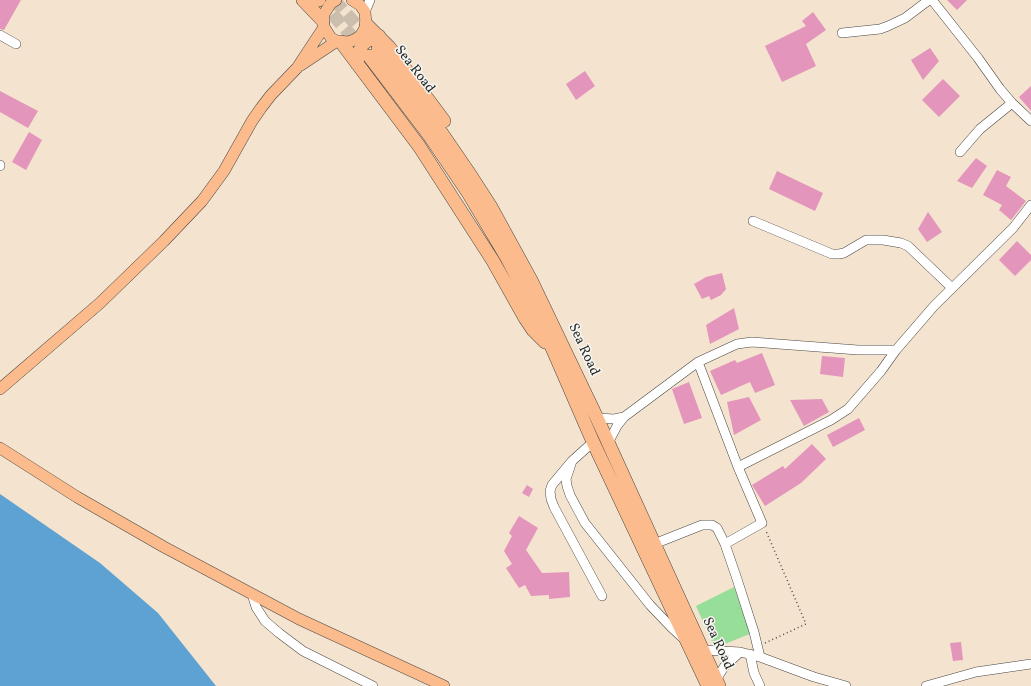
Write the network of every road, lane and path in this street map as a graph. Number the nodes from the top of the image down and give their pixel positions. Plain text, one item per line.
1 (319, 0) edge
2 (336, 0) edge
3 (352, 0) edge
4 (370, 0) edge
5 (930, 0) edge
6 (304, 1) edge
7 (365, 18) junction
8 (323, 24) junction
9 (842, 33) dead end
10 (0, 35) edge
11 (339, 41) junction
12 (16, 44) dead end
13 (375, 47) junction
14 (357, 64) junction
15 (297, 68) junction
16 (1012, 104) junction
17 (1031, 121) edge
18 (960, 152) dead end
19 (1031, 205) edge
20 (753, 221) dead end
21 (952, 288) junction
22 (553, 350) junction
23 (896, 350) junction
24 (698, 362) junction
25 (0, 389) edge
26 (624, 417) junction
27 (597, 418) junction
28 (593, 442) junction
29 (608, 443) junction
30 (0, 448) edge
31 (572, 461) junction
32 (738, 467) junction
33 (762, 523) junction
34 (654, 544) junction
35 (725, 544) junction
36 (252, 594) junction
37 (602, 596) dead end
38 (688, 642) junction
39 (758, 646) junction
40 (703, 650) junction
41 (740, 652) junction
42 (750, 654) junction
43 (760, 657) junction
44 (1031, 664) edge
45 (718, 682) edge
46 (373, 686) edge
47 (444, 686) edge
48 (760, 686) edge
49 (846, 686) edge
50 (926, 686) edge

1 - 6 highway
2 - 8 main road
3 - 7 main road
4 - 7 street
5 - 9 street
5 - 16 street
6 - 8 highway
7 - 11 main road
7 - 13 highway
8 - 11 main road
8 - 15 main road
10 - 12 street
11 - 14 highway
11 - 15 main road
13 - 14 highway
13 - 22 highway, Sea Road
13 - 27 highway, Sea Road
14 - 22 highway
15 - 25 main road
16 - 17 street
16 - 18 street
19 - 21 street
20 - 21 street
21 - 23 street
22 - 28 highway, Sea Road
23 - 24 street
23 - 32 street
24 - 26 street
24 - 32 street
26 - 27 street
26 - 29 street
27 - 29 highway, Sea Road
28 - 31 street
28 - 38 highway, Sea Road
29 - 34 highway, Sea Road
30 - 36 main road
31 - 37 street
31 - 38 street
32 - 33 street
33 - 35 street
33 - 39 path
34 - 35 street
34 - 40 highway, Sea Road
35 - 39 street
36 - 46 street
36 - 47 main road
38 - 45 highway, Sea Road
39 - 43 street
40 - 41 street
40 - 45 highway, Sea Road
41 - 42 street
41 - 45 street
42 - 43 street
42 - 48 street
43 - 49 street
44 - 50 street

